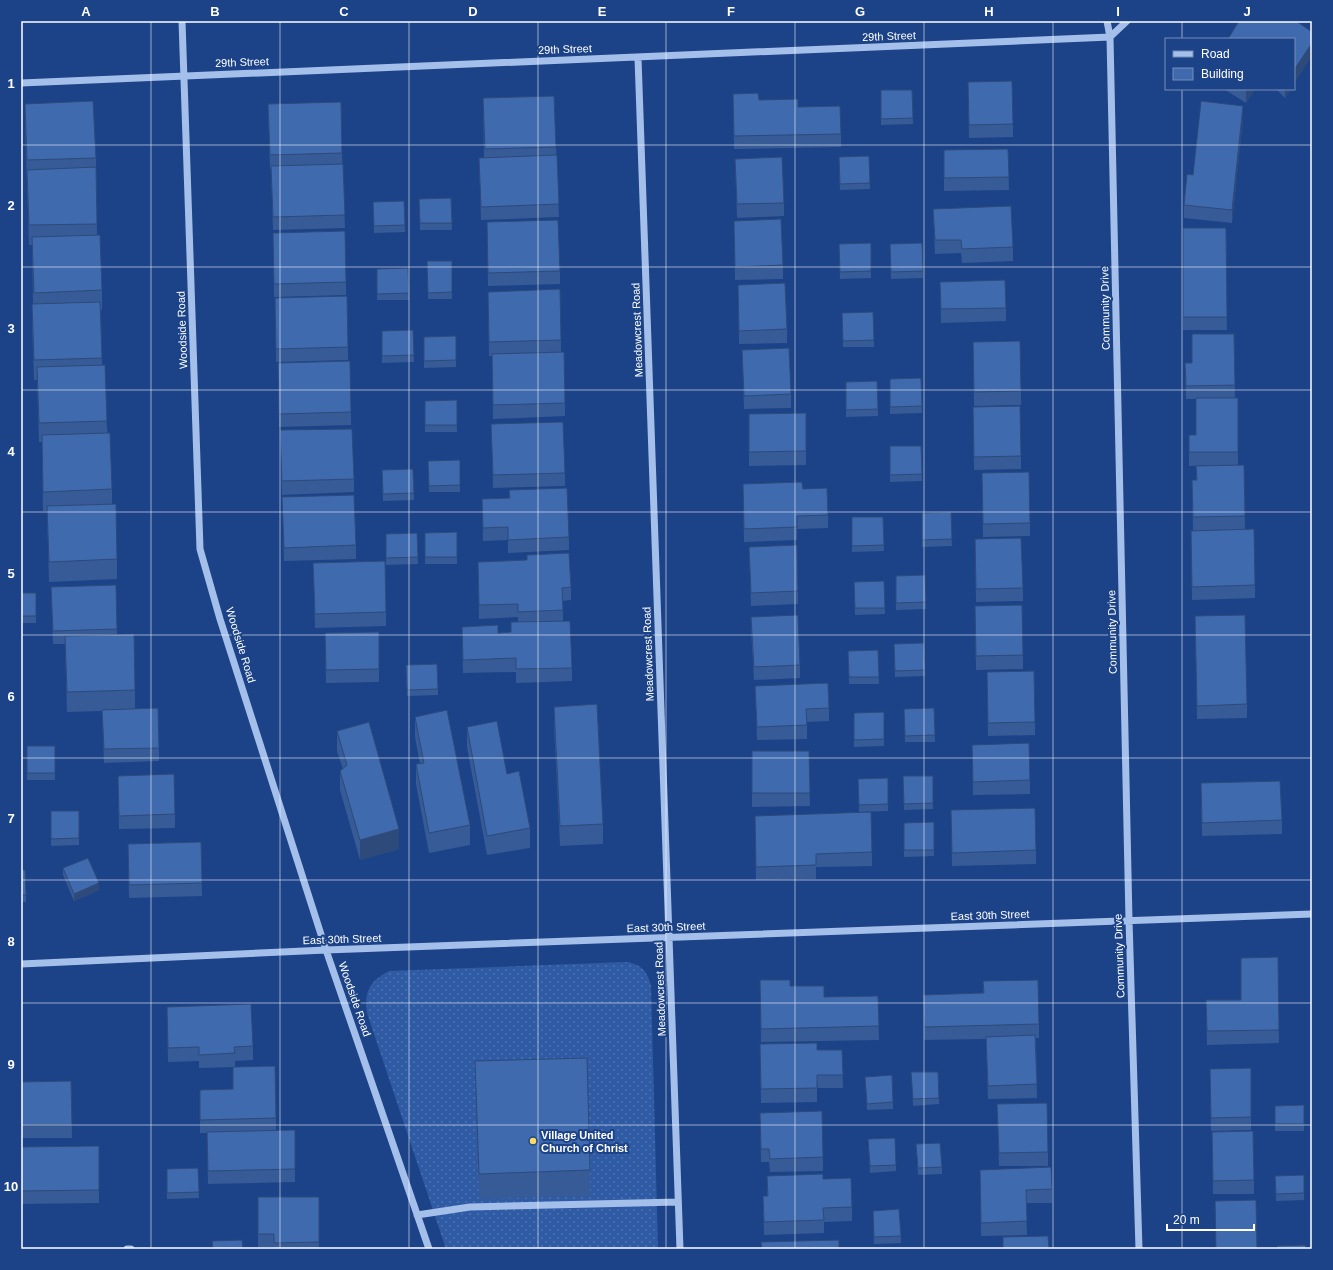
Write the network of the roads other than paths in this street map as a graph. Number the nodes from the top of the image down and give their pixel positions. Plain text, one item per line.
1 (182, 21) edge
2 (1107, 21) edge
3 (1127, 21) edge
4 (1110, 37) junction
5 (638, 58) junction
6 (184, 76) junction
7 (21, 83) edge
8 (1312, 914) edge
9 (1129, 920) junction
10 (670, 938) junction
11 (326, 950) junction
12 (21, 964) edge
13 (678, 1202) junction
14 (417, 1215) junction
15 (127, 1249) edge
16 (131, 1249) edge
17 (429, 1249) edge
18 (680, 1249) edge
19 (1139, 1249) edge

1 - 6 street, Woodside Road
2 - 4 street, Community Drive
3 - 4 street
4 - 5 street, 29th Street
4 - 9 street, Community Drive
5 - 6 street, 29th Street
5 - 10 street, Meadowcrest Road
6 - 7 street, 29th Street
6 - 11 street, Woodside Road
8 - 9 street, East 30th Street
9 - 10 street, East 30th Street
9 - 19 street, Community Drive
10 - 11 street, East 30th Street
10 - 13 street, Meadowcrest Road
11 - 12 street, East 30th Street
11 - 14 street, Woodside Road
13 - 14 street
13 - 18 street, Meadowcrest Road
14 - 17 street, Woodside Road
15 - 16 street

